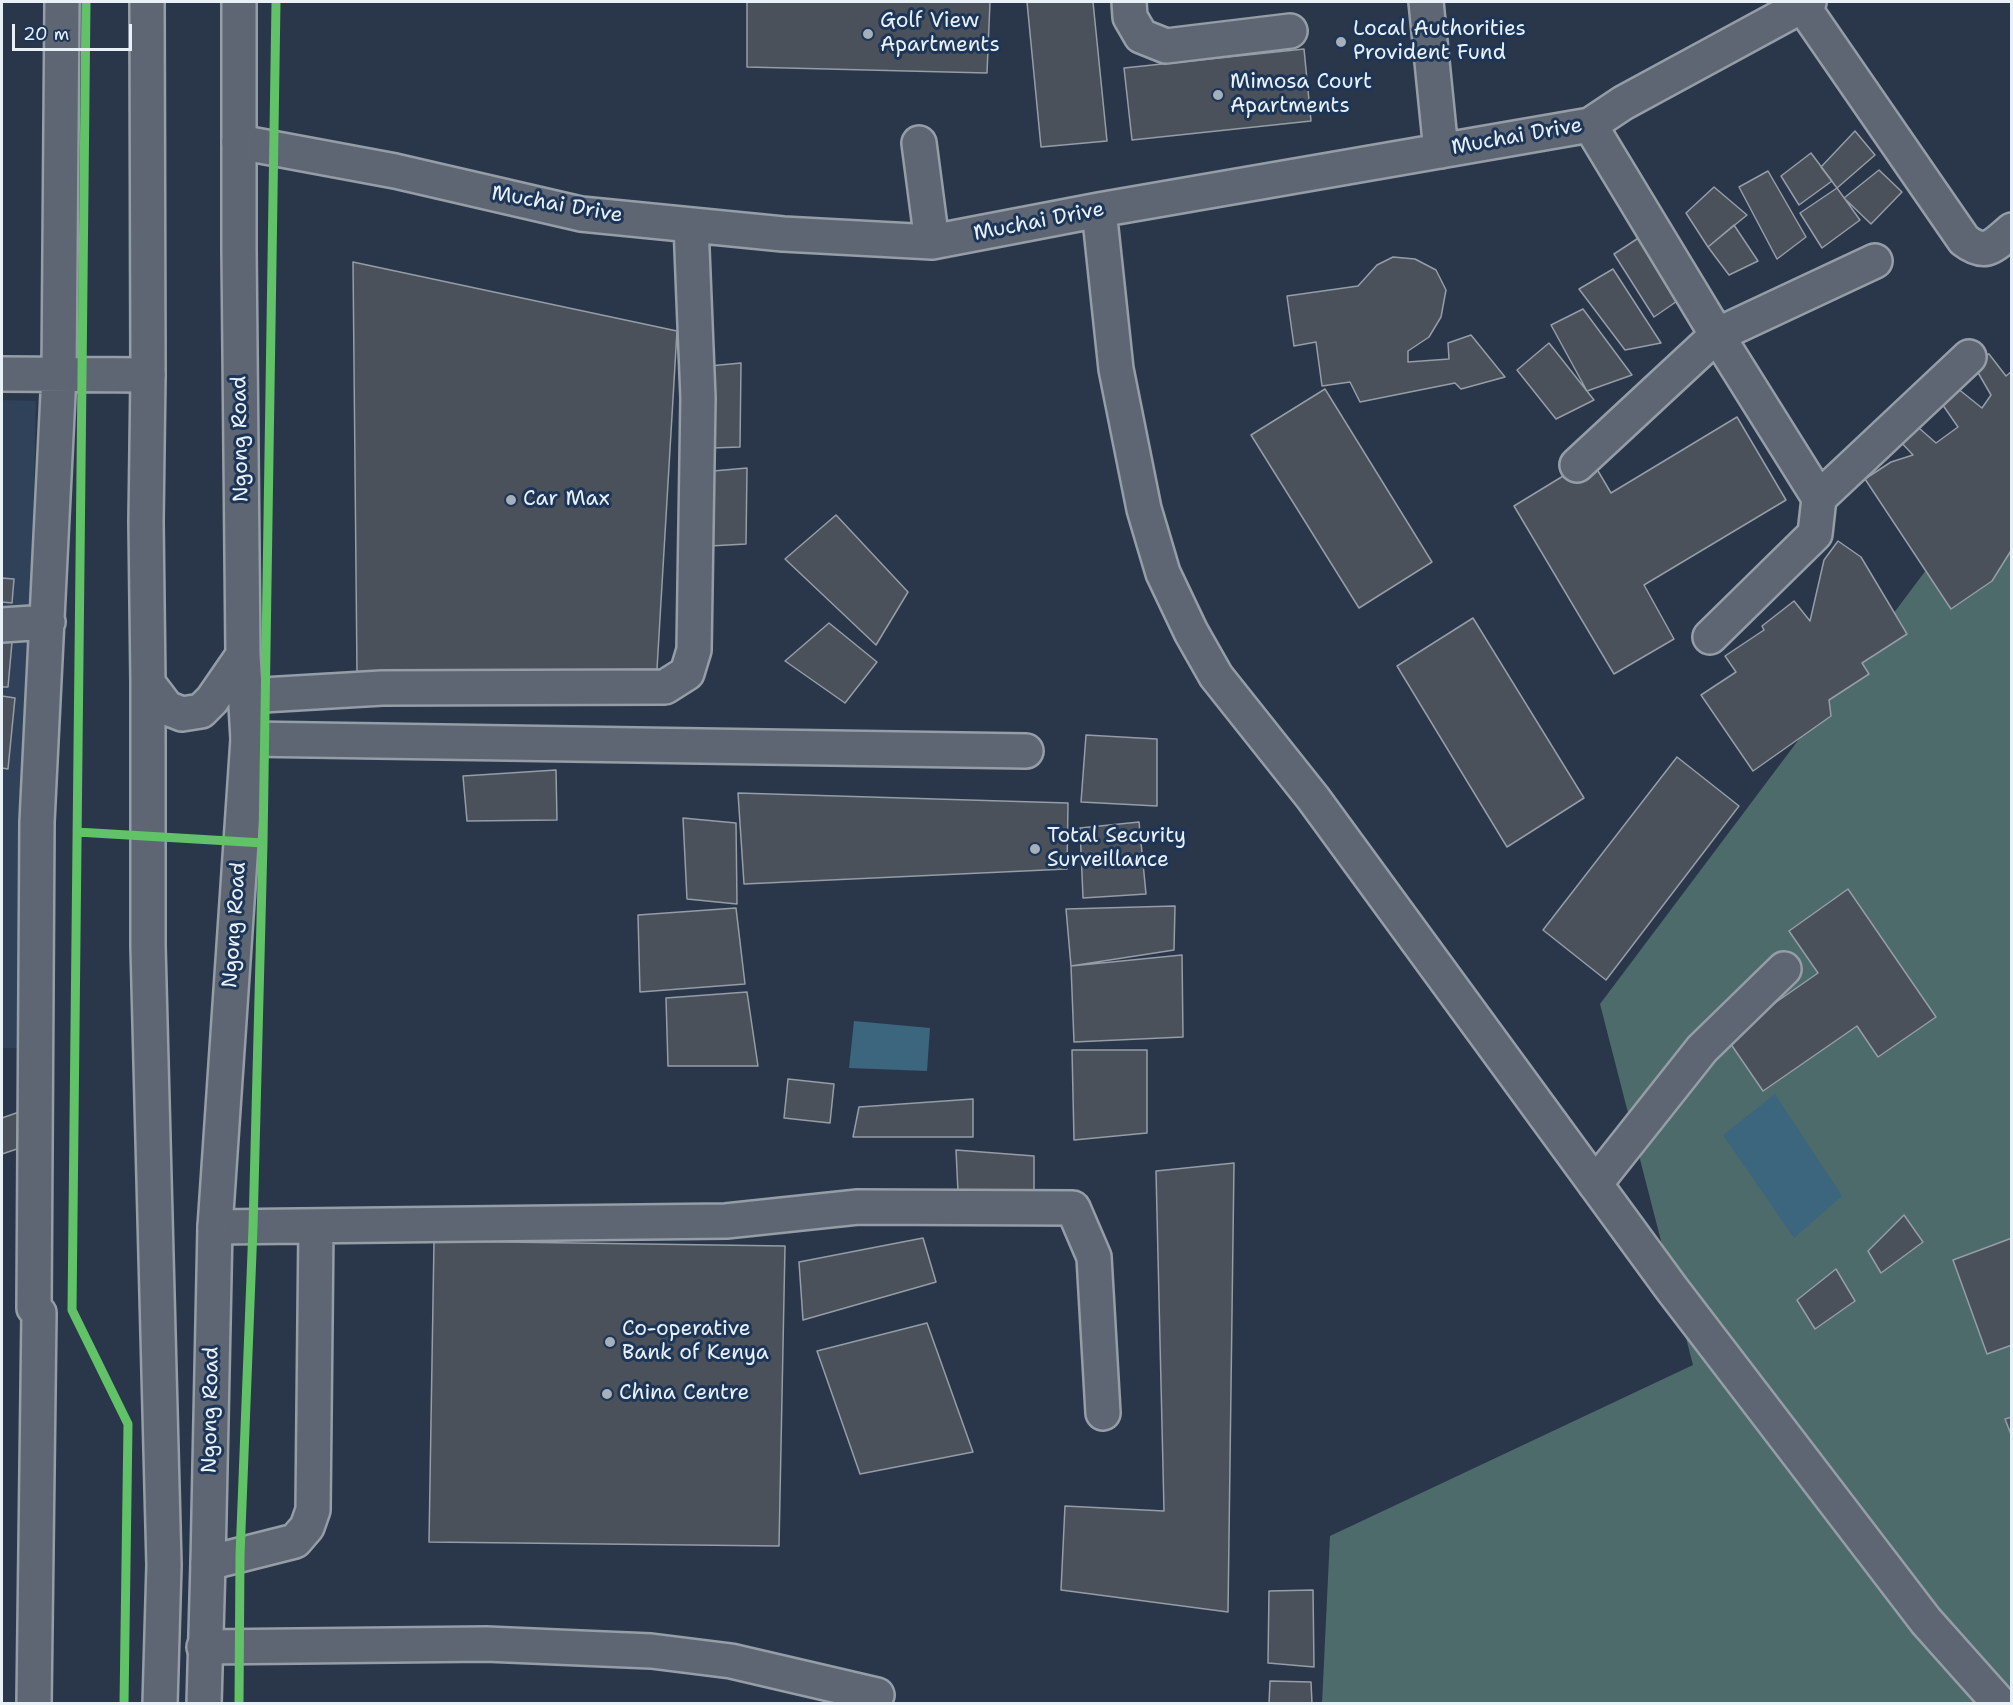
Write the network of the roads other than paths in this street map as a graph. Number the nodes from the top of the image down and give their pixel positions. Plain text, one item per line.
1 (62, 2) edge
2 (147, 2) edge
3 (239, 2) edge
4 (1129, 2) edge
5 (1426, 2) edge
6 (1806, 3) edge
7 (1290, 31) dead end
8 (1590, 125) junction
9 (239, 142) junction
10 (919, 142) dead end
11 (1441, 150) junction
12 (1099, 210) junction
13 (692, 225) junction
14 (2012, 230) edge
15 (932, 242) junction
16 (1875, 261) dead end
17 (1717, 335) junction
18 (1969, 357) dead end
19 (2, 374) edge
20 (59, 374) junction
21 (148, 375) junction
22 (1577, 465) dead end
23 (1819, 498) junction
24 (48, 622) junction
25 (2, 625) edge
26 (1710, 636) dead end
27 (243, 655) junction
28 (148, 683) junction
29 (246, 696) junction
30 (248, 739) junction
31 (1026, 751) dead end
32 (1784, 969) dead end
33 (1595, 1184) junction
34 (316, 1226) junction
35 (214, 1227) junction
36 (1103, 1413) dead end
37 (208, 1563) junction
38 (204, 1647) junction
39 (877, 1695) dead end
40 (34, 1704) edge
41 (160, 1704) edge
42 (204, 1704) edge
43 (2000, 1704) edge

1 - 20 main road
2 - 21 main road
3 - 9 main road, Ngong Road
4 - 7 main road
5 - 11 main road
6 - 8 main road, Muchai Drive
6 - 14 main road
8 - 11 main road, Muchai Drive
8 - 17 main road
9 - 13 main road, Muchai Drive
9 - 27 main road, Ngong Road
10 - 15 main road
11 - 12 main road, Muchai Drive
12 - 15 main road, Muchai Drive
12 - 33 main road
13 - 15 main road, Muchai Drive
13 - 29 main road
16 - 17 main road
17 - 22 main road
17 - 23 main road
18 - 23 main road
19 - 20 main road
20 - 21 main road
20 - 24 main road
21 - 28 main road
23 - 26 main road
24 - 25 main road
24 - 40 main road
27 - 28 main road
27 - 29 main road, Ngong Road
28 - 41 main road
29 - 30 main road, Ngong Road
30 - 31 main road
30 - 35 main road, Ngong Road
32 - 33 main road
33 - 43 main road
34 - 35 main road
34 - 36 main road
34 - 37 main road
35 - 37 main road, Ngong Road
37 - 38 main road, Ngong Road
38 - 39 main road
38 - 42 main road, Ngong Road

